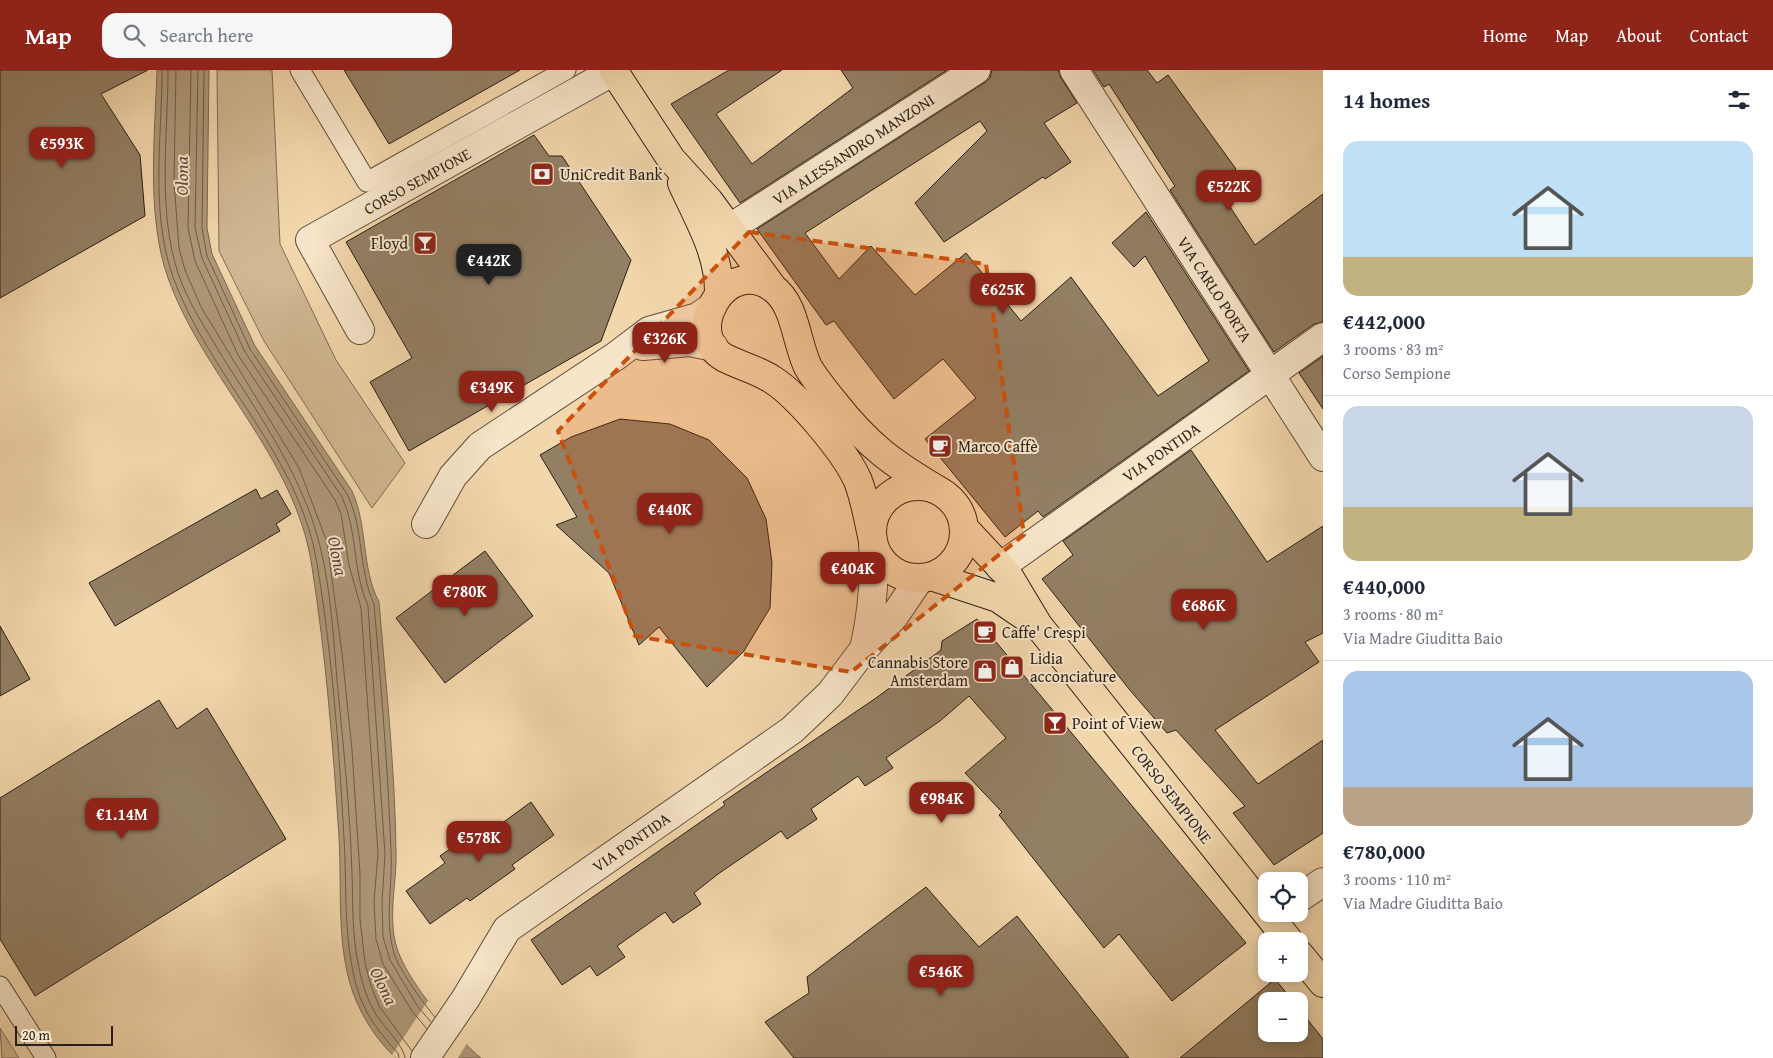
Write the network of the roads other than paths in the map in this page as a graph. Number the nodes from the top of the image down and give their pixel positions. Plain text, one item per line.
1 (300, 70) edge
2 (566, 70) edge
3 (976, 70) edge
4 (1074, 70) edge
5 (613, 71) edge
6 (671, 159) junction
7 (730, 228) junction
8 (773, 288) junction
9 (715, 301) junction
10 (360, 330) dead end
11 (1323, 337) edge
12 (714, 347) junction
13 (616, 356) junction
14 (1270, 375) junction
15 (1323, 457) edge
16 (941, 492) junction
17 (426, 524) dead end
18 (964, 528) junction
19 (872, 539) junction
20 (1000, 567) junction
21 (925, 577) junction
22 (1038, 625) junction
23 (864, 649) junction
24 (1323, 882) edge
25 (1308, 892) edge
26 (1258, 899) edge
27 (1308, 965) edge
28 (1323, 983) edge
29 (0, 986) edge
30 (46, 1058) edge
31 (425, 1058) edge

1 - 2 lane
3 - 7 street, VIA ALESSANDRO MANZONI
4 - 14 street, VIA CARLO PORTA
5 - 6 main road, CORSO SEMPIONE
5 - 10 street, CORSO SEMPIONE
6 - 7 main road, CORSO SEMPIONE
6 - 9 main road, CORSO SEMPIONE
7 - 8 main road, CORSO SEMPIONE
8 - 9 main road
8 - 16 main road, CORSO SEMPIONE
9 - 12 main road, CORSO SEMPIONE
9 - 13 street
11 - 14 street, VIA PONTIDA
12 - 13 street
12 - 19 main road, CORSO SEMPIONE
13 - 17 street
14 - 15 street, VIA CARLO PORTA
14 - 20 street, VIA PONTIDA
16 - 18 main road, CORSO SEMPIONE
16 - 19 main road
18 - 20 main road, CORSO SEMPIONE
18 - 21 main road
19 - 21 main road, CORSO SEMPIONE
19 - 23 street, VIA PONTIDA
20 - 22 main road, CORSO SEMPIONE
21 - 22 main road, CORSO SEMPIONE
21 - 23 street, VIA PONTIDA
22 - 26 main road, CORSO SEMPIONE
23 - 31 street, VIA PONTIDA
24 - 25 street
27 - 28 main road
29 - 30 lane

